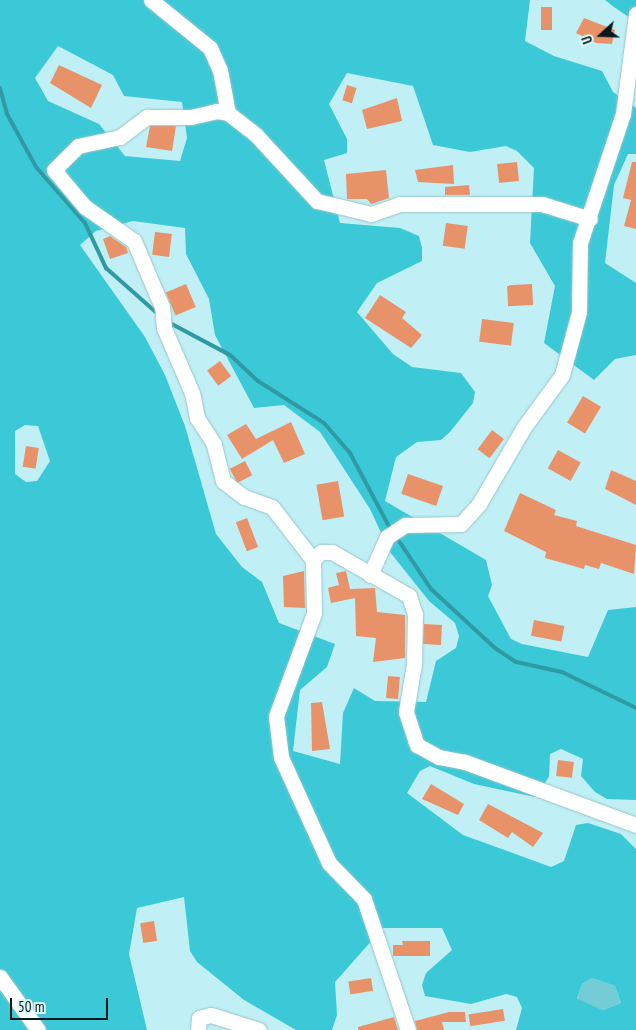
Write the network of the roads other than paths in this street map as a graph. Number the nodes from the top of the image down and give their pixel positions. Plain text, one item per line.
1 (151, 0) edge
2 (636, 14) edge
3 (228, 113) junction
4 (590, 219) junction
5 (313, 560) junction
6 (370, 575) junction
7 (636, 825) edge
8 (0, 977) edge
9 (38, 1030) edge
10 (198, 1030) edge
11 (258, 1030) edge
12 (408, 1030) edge

1 - 3 street
2 - 4 street
3 - 4 street
3 - 5 street
4 - 6 street
5 - 6 street
5 - 12 street
6 - 7 street
8 - 9 street
10 - 11 street

